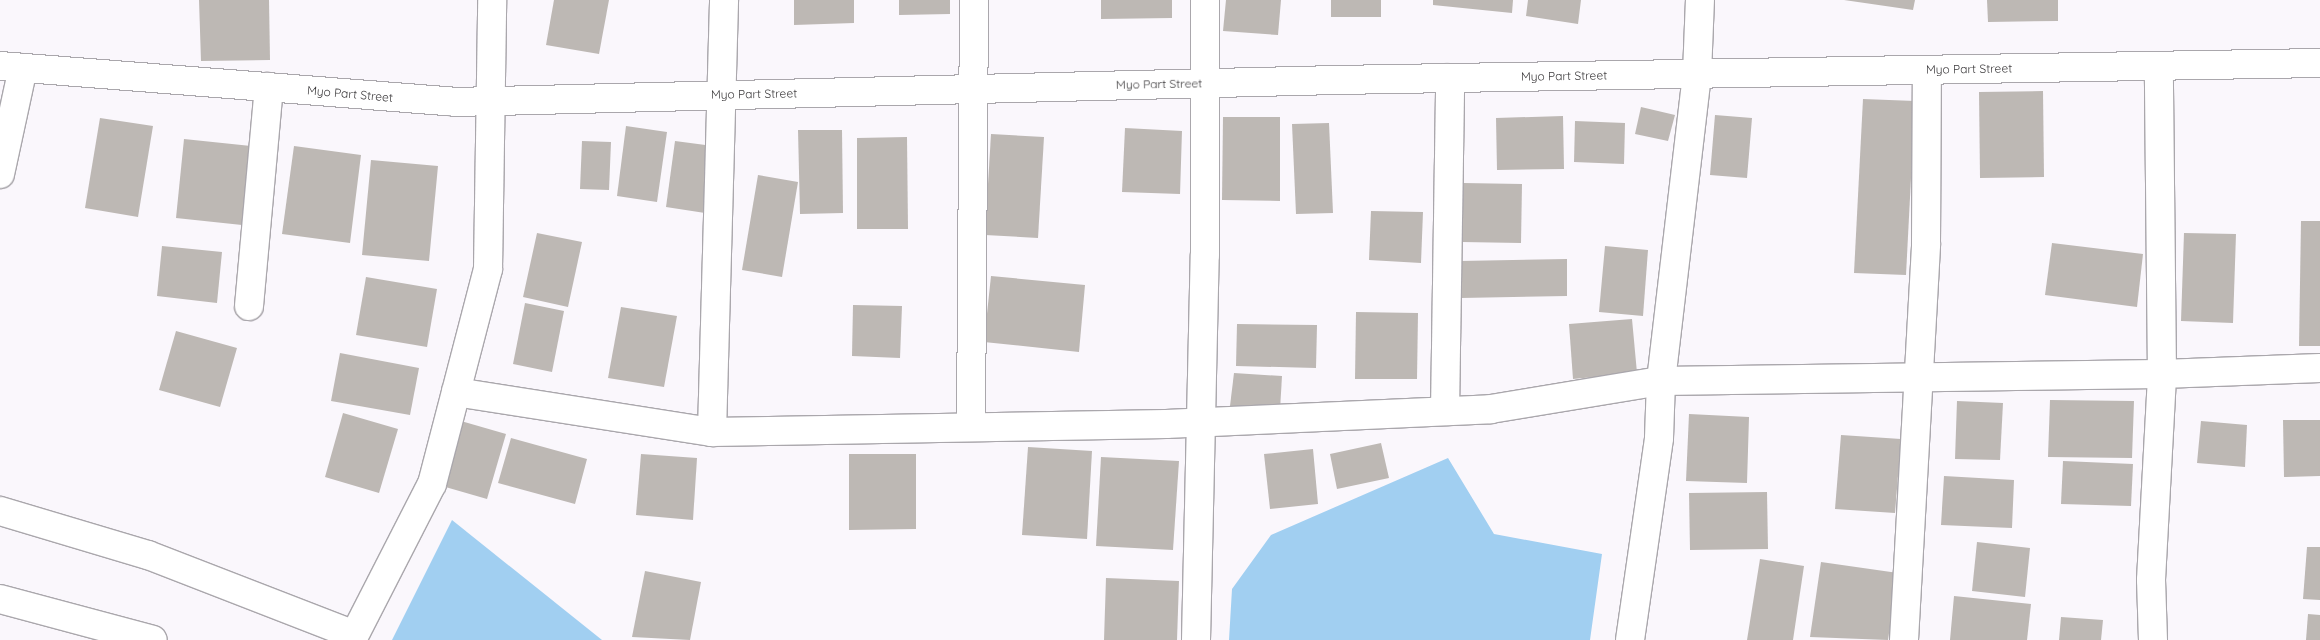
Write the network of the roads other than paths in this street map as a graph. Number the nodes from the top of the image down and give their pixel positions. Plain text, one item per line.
1 (492, 0) edge
2 (724, 0) edge
3 (974, 0) edge
4 (1205, 0) edge
5 (1700, 0) edge
6 (2320, 63) edge
7 (2159, 66) junction
8 (11, 67) edge
9 (1927, 70) junction
10 (1697, 74) junction
11 (1450, 78) junction
12 (1205, 83) junction
13 (269, 87) junction
14 (974, 89) junction
15 (723, 95) junction
16 (490, 101) junction
17 (0, 174) edge
18 (249, 306) dead end
19 (2320, 368) edge
20 (2162, 374) junction
21 (1919, 376) junction
22 (1661, 381) junction
23 (456, 392) junction
24 (1445, 411) junction
25 (1202, 422) junction
26 (971, 427) junction
27 (712, 432) junction
28 (0, 511) edge
29 (0, 599) edge
30 (353, 638) edge
31 (153, 640) edge
32 (1196, 640) edge
33 (1630, 640) edge
34 (1904, 640) edge
35 (2153, 640) edge

1 - 16 street
2 - 15 street
3 - 14 street
4 - 12 street
5 - 10 street
6 - 7 street, Myo Part Street
7 - 9 street, Myo Part Street
7 - 20 street
8 - 13 street, Myo Part Street
8 - 17 street
9 - 10 street, Myo Part Street
9 - 21 street
10 - 11 street, Myo Part Street
10 - 22 street
11 - 12 street, Myo Part Street
11 - 24 street
12 - 14 street, Myo Part Street
12 - 25 street
13 - 16 street, Myo Part Street
13 - 18 street
14 - 15 street, Myo Part Street
14 - 26 street
15 - 16 street, Myo Part Street
15 - 27 street
16 - 23 street
19 - 20 street
20 - 21 street
20 - 35 street
21 - 22 street
21 - 34 street
22 - 24 street
22 - 33 street
23 - 27 street
23 - 30 street
24 - 25 street
25 - 26 street
25 - 32 street
26 - 27 street
28 - 30 street
29 - 31 street

